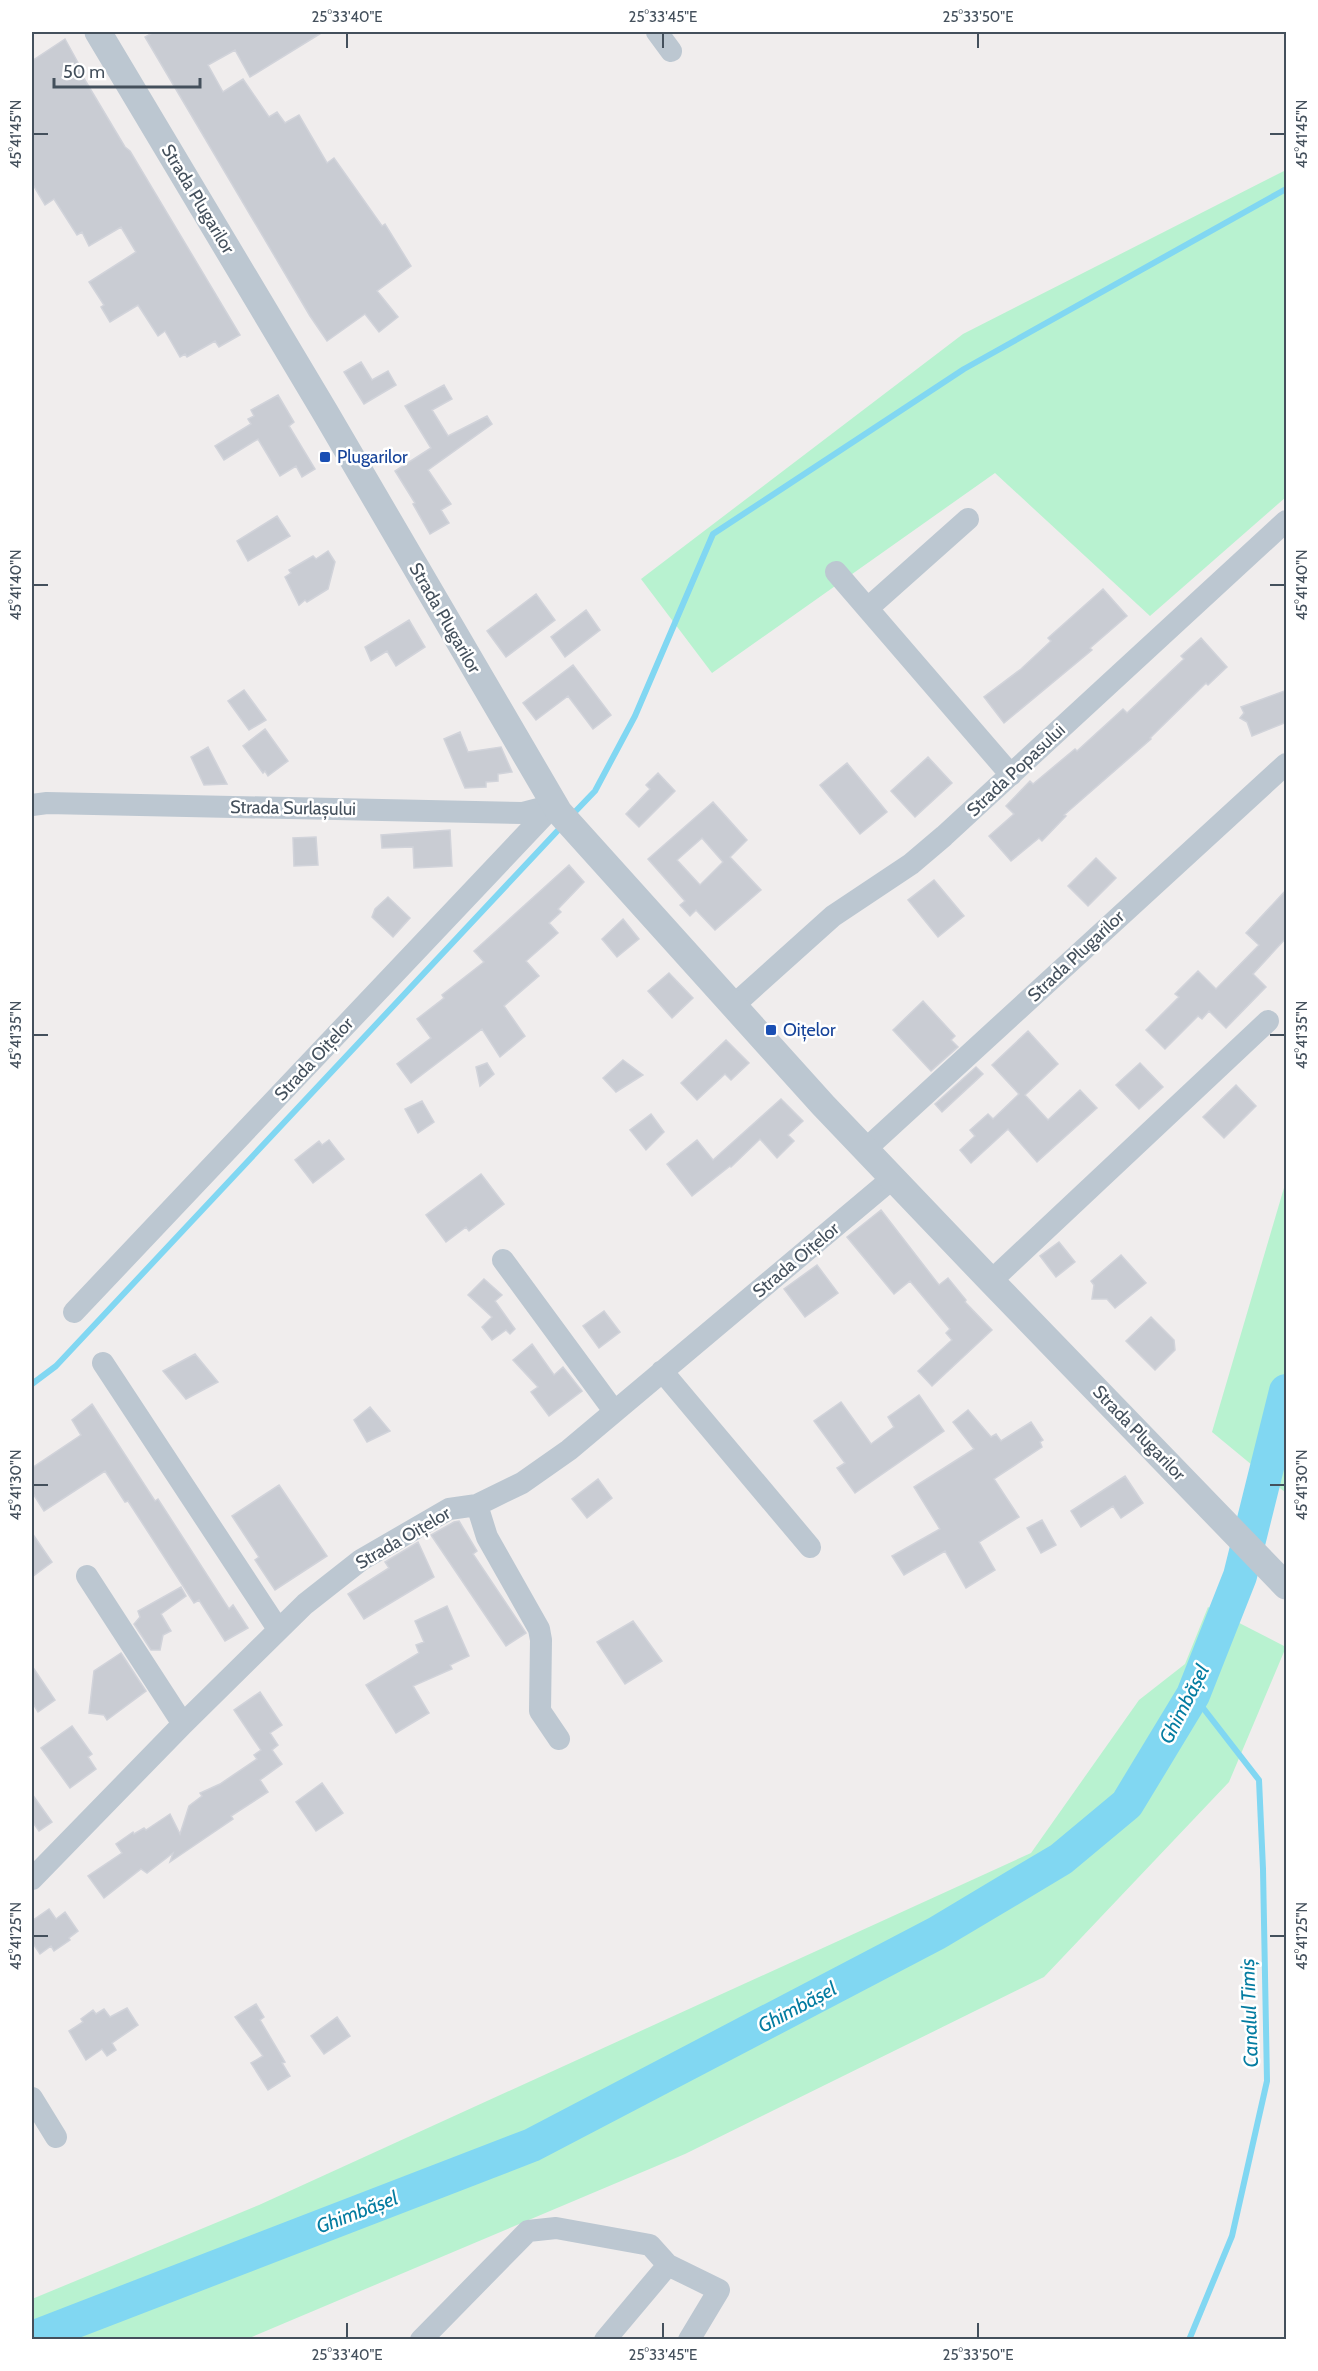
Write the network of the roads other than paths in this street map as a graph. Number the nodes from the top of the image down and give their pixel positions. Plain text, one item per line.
1 (98, 32) edge
2 (657, 32) edge
3 (670, 51) dead end
4 (968, 519) dead end
5 (1287, 521) edge
6 (836, 572) dead end
7 (868, 608) junction
8 (1287, 764) edge
9 (1011, 775) junction
10 (32, 805) edge
11 (557, 808) junction
12 (734, 1005) junction
13 (1268, 1021) dead end
14 (867, 1148) junction
15 (894, 1177) junction
16 (503, 1260) dead end
17 (991, 1281) junction
18 (74, 1312) dead end
19 (103, 1363) dead end
20 (662, 1371) junction
21 (614, 1411) junction
22 (477, 1505) junction
23 (810, 1547) dead end
24 (87, 1576) dead end
25 (1287, 1586) edge
26 (278, 1629) junction
27 (183, 1724) junction
28 (559, 1739) dead end
29 (32, 1879) edge
30 (32, 2098) edge
31 (56, 2137) dead end
32 (668, 2265) junction
33 (421, 2340) edge
34 (605, 2340) edge
35 (689, 2340) edge

1 - 11 street, Strada Plugarilor
2 - 3 street
4 - 7 street
5 - 9 street, Strada Popasului
6 - 7 street
7 - 9 street
8 - 14 street, Strada Plugarilor
9 - 12 street, Strada Popasului
10 - 11 street, Strada Surlașului
11 - 12 street, Strada Plugarilor
11 - 18 street, Strada Oițelor
12 - 14 street, Strada Plugarilor
13 - 17 street
14 - 15 street, Strada Plugarilor
15 - 17 street, Strada Plugarilor
15 - 20 street, Strada Oițelor
16 - 21 street
17 - 25 street, Strada Plugarilor
19 - 26 street
20 - 21 street, Strada Oițelor
20 - 23 street
21 - 22 street, Strada Oițelor
22 - 26 street, Strada Oițelor
22 - 28 street
24 - 27 street
26 - 27 street, Strada Oițelor
27 - 29 street, Strada Oițelor
30 - 31 street
32 - 33 street
32 - 34 street
32 - 35 street

